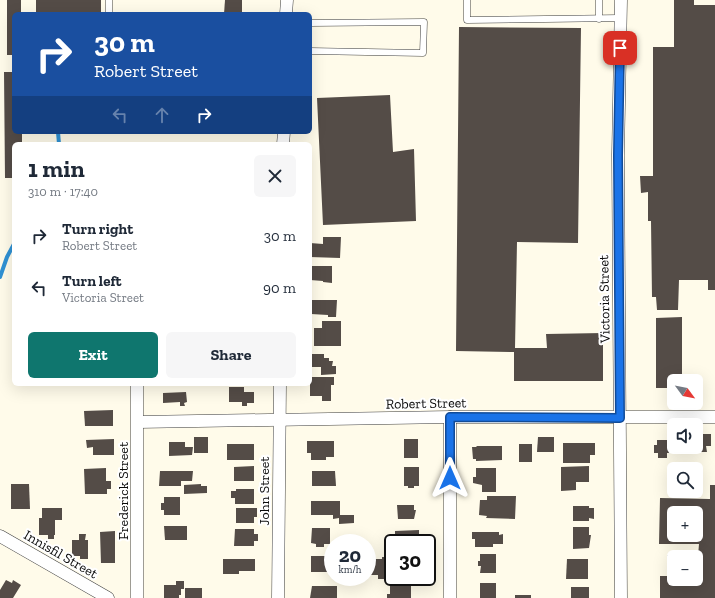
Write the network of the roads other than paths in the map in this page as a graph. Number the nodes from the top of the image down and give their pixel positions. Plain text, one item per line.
1 (109, 0) edge
2 (287, 0) edge
3 (467, 0) edge
4 (599, 0) edge
5 (621, 0) edge
6 (109, 12) edge
7 (286, 12) edge
8 (620, 18) junction
9 (599, 19) junction
10 (312, 22) edge
11 (312, 51) edge
12 (137, 386) edge
13 (280, 386) edge
14 (450, 417) junction
15 (715, 417) edge
16 (620, 418) junction
17 (280, 421) junction
18 (138, 422) junction
19 (0, 536) edge
20 (108, 598) edge
21 (137, 598) edge
22 (278, 598) edge
23 (450, 598) edge
24 (621, 598) edge

1 - 6 lane
2 - 7 street
3 - 9 lane
4 - 9 lane
5 - 8 street, Victoria Street
8 - 9 lane
8 - 16 street, Victoria Street
10 - 11 lane
12 - 18 street, Frederick Street
13 - 17 street, John Street
14 - 16 street, Robert Street
14 - 17 street, Robert Street
14 - 23 street
15 - 16 street, Robert Street
16 - 24 street, Victoria Street
17 - 18 street, Robert Street
17 - 22 street, John Street
18 - 21 street, Frederick Street
19 - 20 street, Innisfil Street

